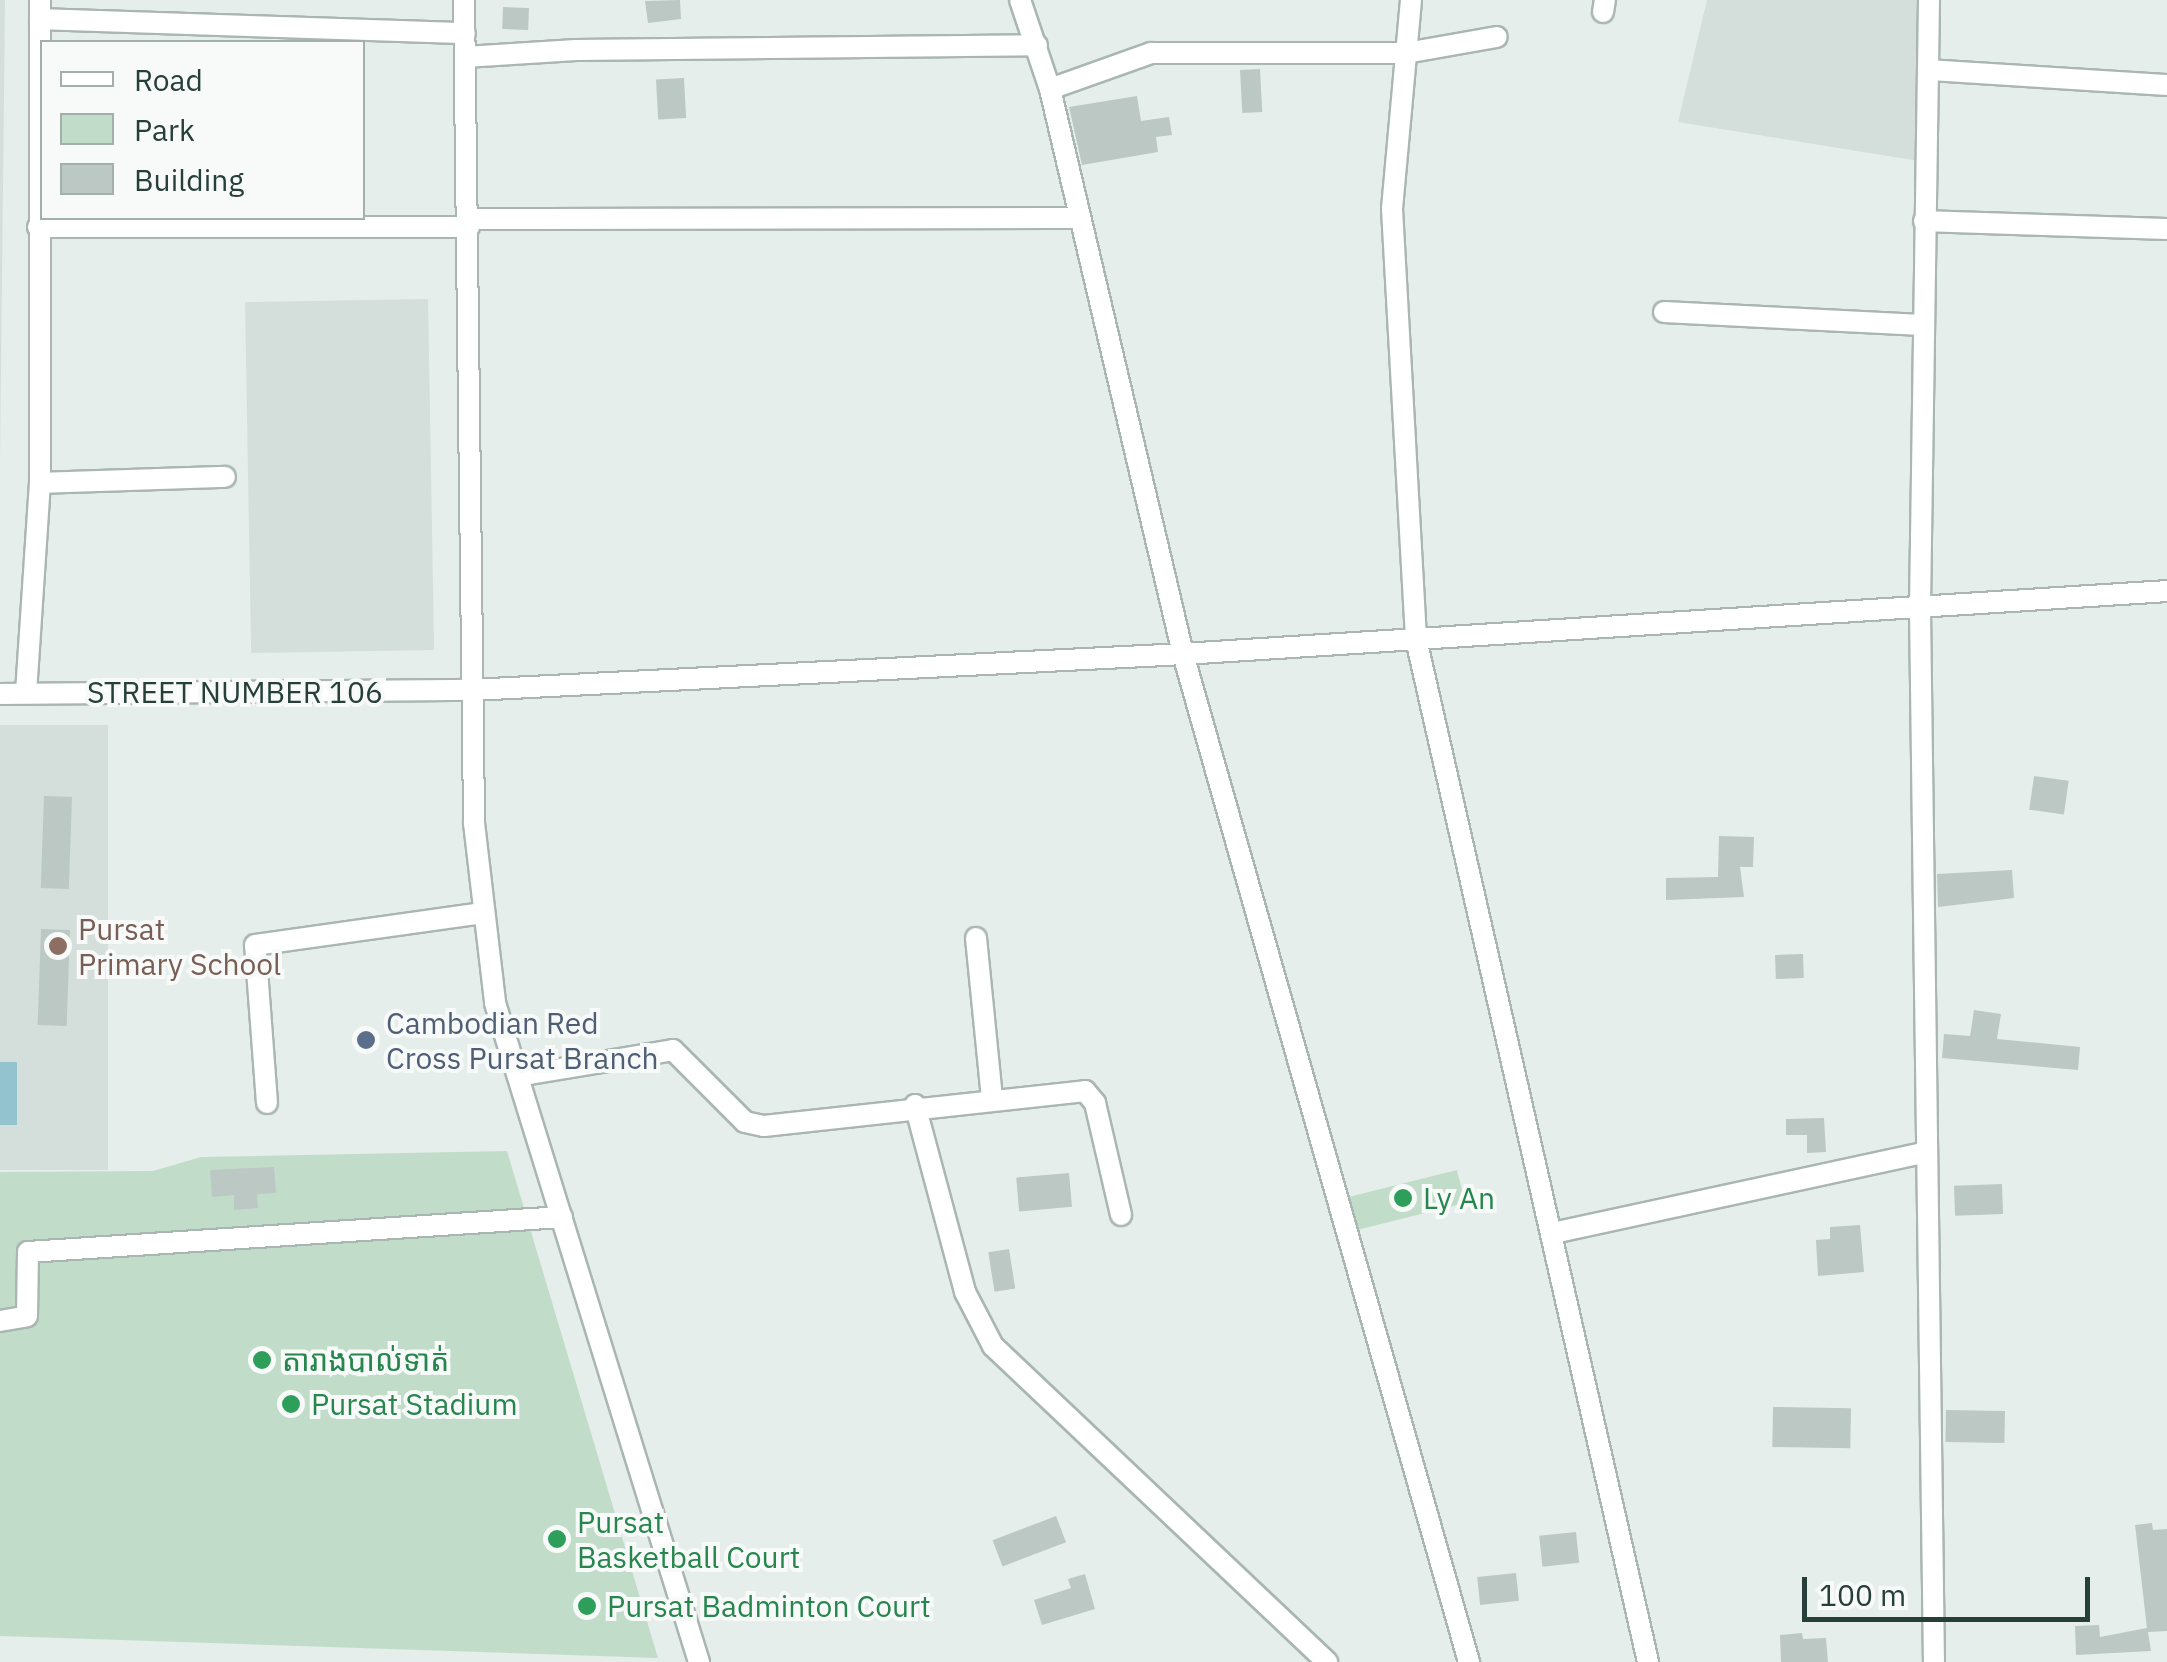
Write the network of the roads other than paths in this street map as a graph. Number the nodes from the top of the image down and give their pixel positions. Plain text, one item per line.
1 (464, 0) edge
2 (1020, 0) edge
3 (1411, 0) edge
4 (1929, 0) edge
5 (40, 10) edge
6 (464, 33) junction
7 (1497, 37) dead end
8 (1038, 45) junction
9 (1406, 53) junction
10 (465, 57) junction
11 (1929, 70) junction
12 (2167, 85) edge
13 (1050, 89) junction
14 (1076, 218) junction
15 (1924, 221) junction
16 (469, 223) junction
17 (38, 227) junction
18 (2167, 229) edge
19 (1664, 312) dead end
20 (1922, 325) junction
21 (225, 477) dead end
22 (40, 483) junction
23 (2167, 590) edge
24 (1920, 610) junction
25 (1416, 639) junction
26 (1182, 654) junction
27 (470, 690) junction
28 (26, 693) junction
29 (0, 694) edge
30 (482, 913) junction
31 (976, 938) dead end
32 (518, 1076) junction
33 (992, 1098) junction
34 (267, 1103) dead end
35 (915, 1106) junction
36 (1924, 1153) junction
37 (1121, 1215) dead end
38 (562, 1217) junction
39 (1553, 1234) junction
40 (0, 1321) edge
41 (698, 1662) edge
42 (1327, 1662) edge
43 (1469, 1662) edge
44 (1648, 1662) edge
45 (1934, 1662) edge

1 - 6 street
2 - 8 street
3 - 9 street
4 - 11 street
5 - 6 street
5 - 17 street
6 - 10 street
7 - 9 street
8 - 10 street
8 - 13 street
9 - 13 street
9 - 25 street
10 - 16 street
11 - 12 street
11 - 15 street
13 - 14 street
14 - 16 street
14 - 26 street
15 - 18 street
15 - 20 street
16 - 17 street
16 - 27 street
17 - 22 street
19 - 20 street
20 - 24 street
21 - 22 street
22 - 28 street
23 - 24 street, STREET NUMBER 106
24 - 25 street, STREET NUMBER 106
24 - 36 street
25 - 26 street, STREET NUMBER 106
25 - 39 street
26 - 27 street, STREET NUMBER 106
26 - 43 street
27 - 28 street, STREET NUMBER 106
27 - 30 street
28 - 29 street, STREET NUMBER 106
30 - 32 street
30 - 34 street
31 - 33 street
32 - 35 street
32 - 38 street
33 - 35 street
33 - 37 street
35 - 42 street
36 - 39 street
36 - 45 street
38 - 40 street
38 - 41 street
39 - 44 street

